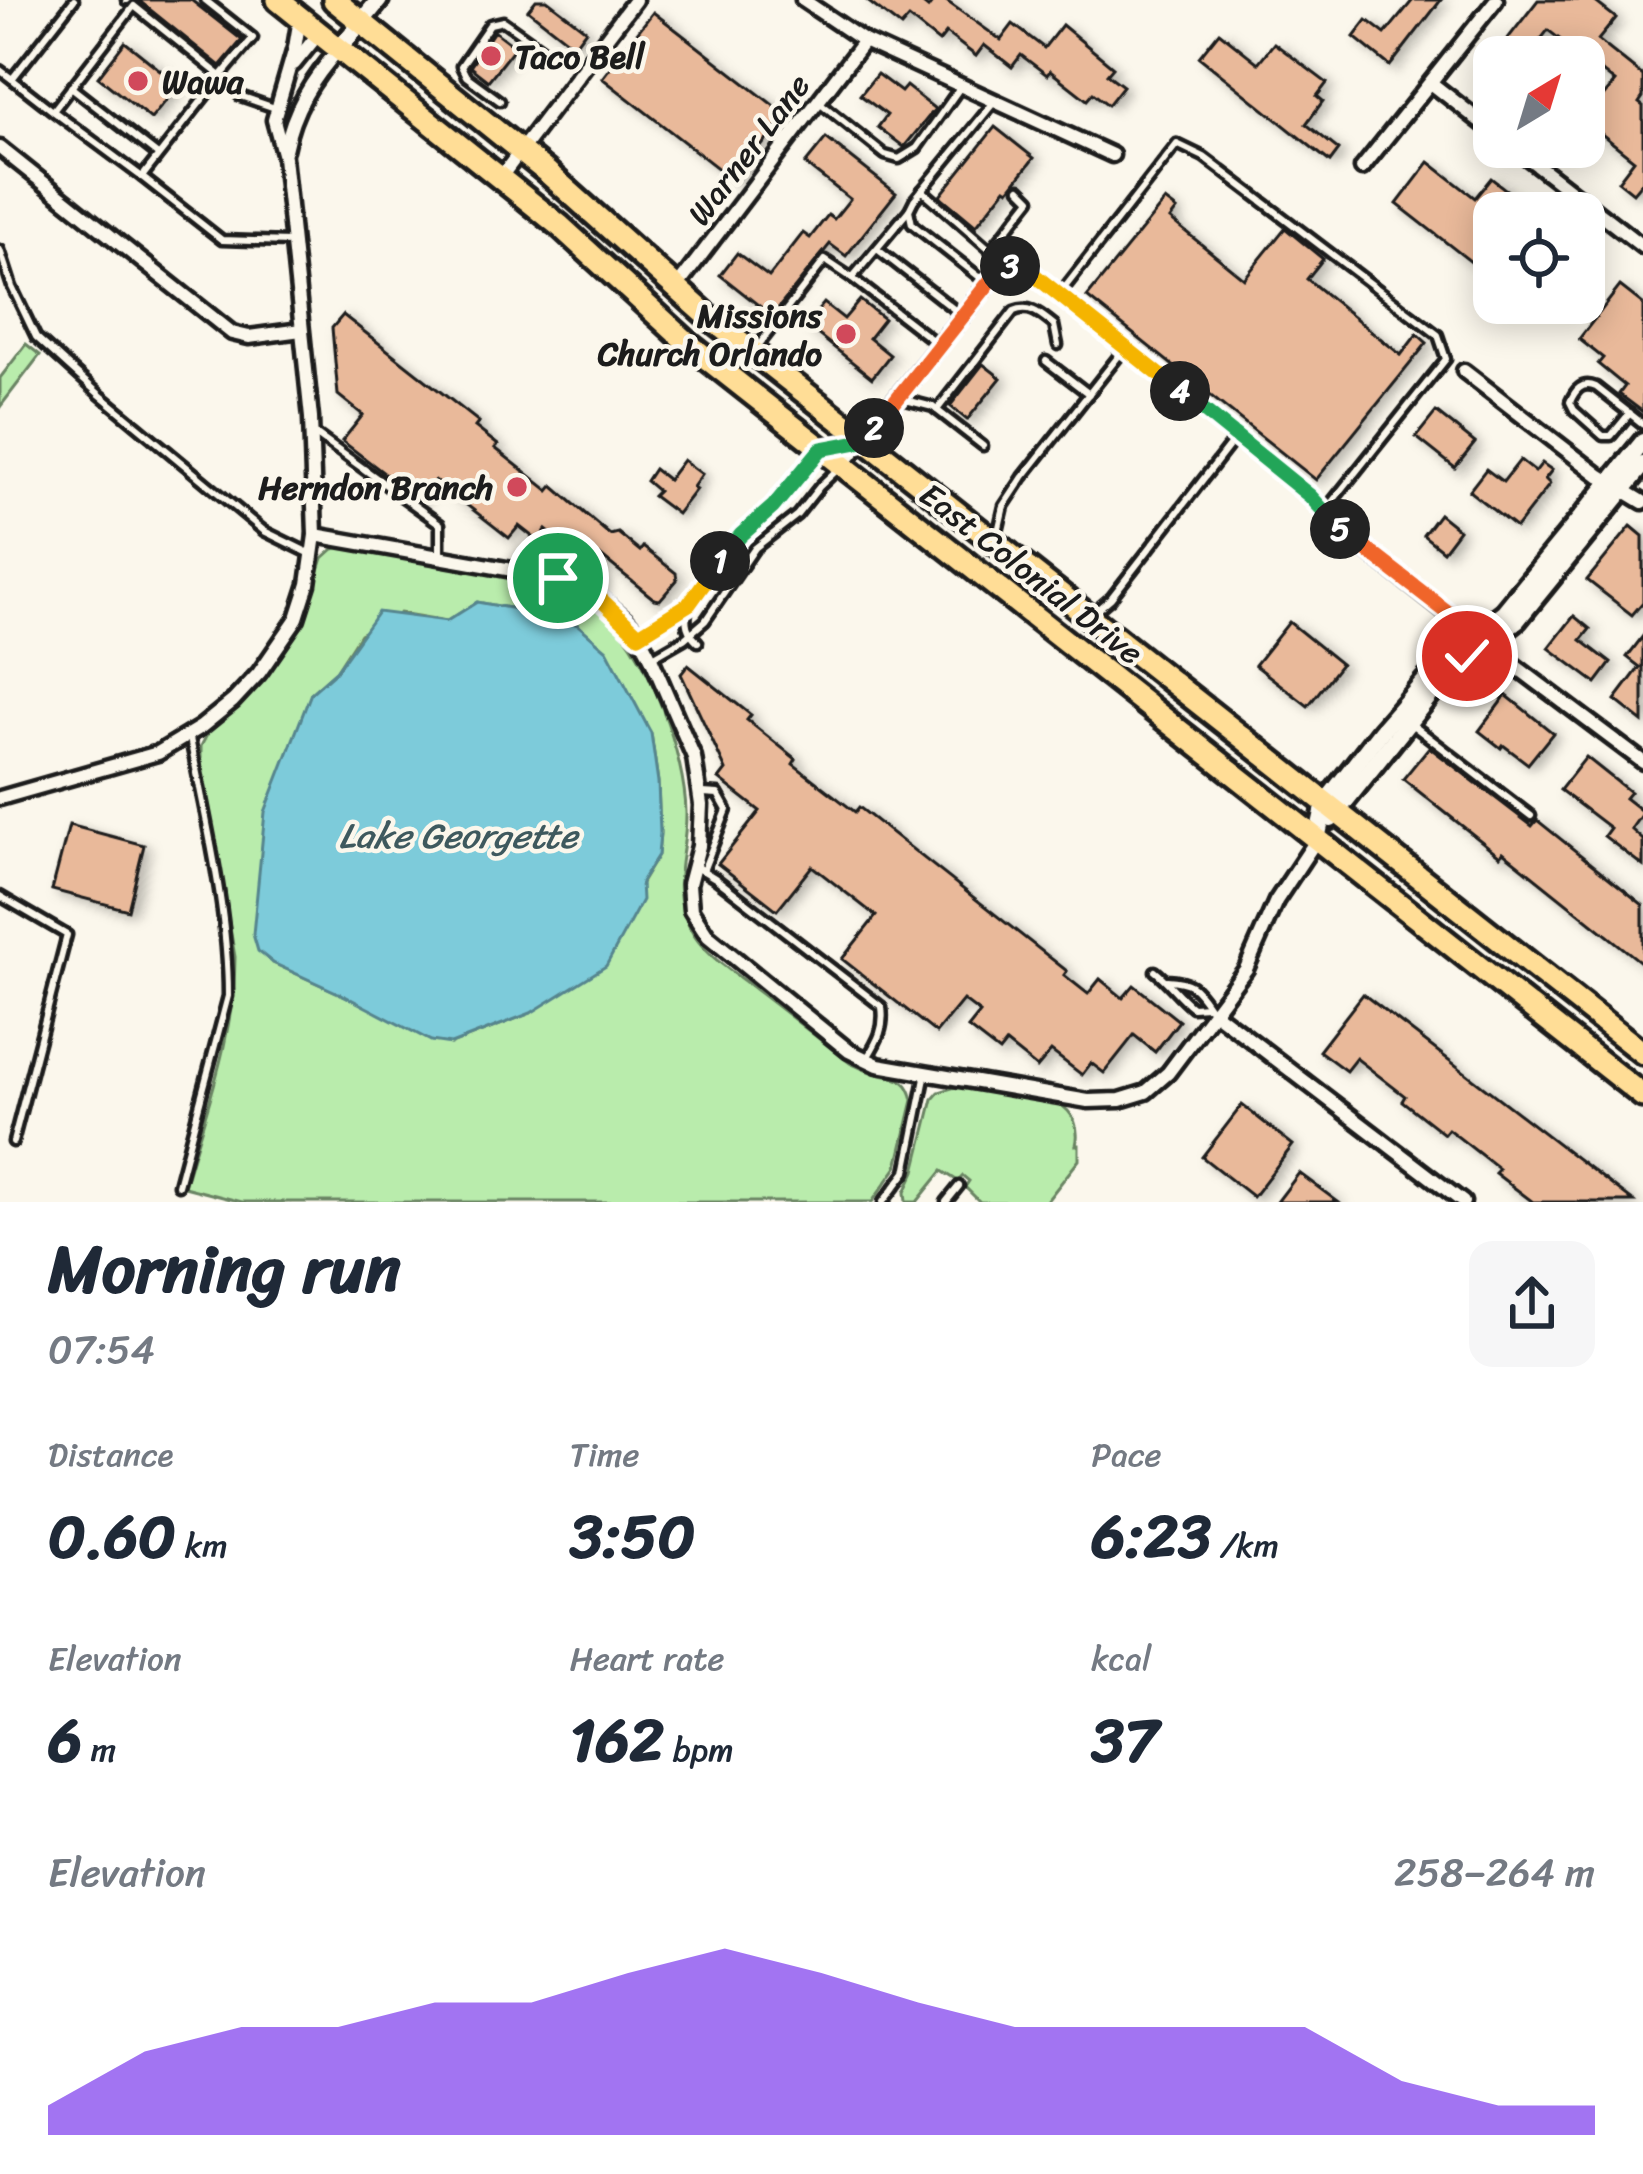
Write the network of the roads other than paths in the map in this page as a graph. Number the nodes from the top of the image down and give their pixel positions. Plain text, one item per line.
1 (74, 0) edge
2 (205, 0) edge
3 (278, 0) edge
4 (380, 0) edge
5 (635, 0) edge
6 (802, 0) edge
7 (1496, 0) edge
8 (128, 2) edge
9 (340, 2) edge
10 (300, 17) junction
11 (362, 22) junction
12 (320, 32) junction
13 (864, 41) junction
14 (340, 48) junction
15 (542, 49) dead end
16 (0, 70) edge
17 (289, 70) junction
18 (221, 76) junction
19 (11, 80) junction
20 (1431, 83) junction
21 (961, 86) junction
22 (71, 88) junction
23 (500, 101) dead end
24 (818, 101) junction
25 (995, 101) junction
26 (277, 109) junction
27 (53, 111) junction
28 (1473, 116) edge
29 (0, 148) edge
30 (521, 151) junction
31 (159, 155) junction
32 (1112, 155) dead end
33 (284, 157) junction
34 (1541, 168) edge
35 (1362, 169) dead end
36 (142, 177) junction
37 (500, 178) junction
38 (1020, 188) dead end
39 (922, 190) junction
40 (909, 210) junction
41 (292, 242) junction
42 (1643, 247) edge
43 (877, 249) junction
44 (0, 250) edge
45 (991, 250) junction
46 (1010, 266) junction
47 (607, 269) junction
48 (1033, 274) joint
49 (852, 278) junction
50 (988, 284) junction
51 (675, 289) junction
52 (1059, 295) junction
53 (648, 308) junction
54 (962, 317) junction
55 (710, 318) junction
56 (301, 330) junction
57 (1058, 345) dead end
58 (940, 346) junction
59 (1125, 348) junction
60 (753, 352) junction
61 (1046, 361) dead end
62 (1464, 370) dead end
63 (1089, 394) junction
64 (898, 398) junction
65 (937, 410) junction
66 (1630, 413) junction
67 (1643, 424) edge
68 (311, 432) junction
69 (1237, 437) junction
70 (864, 441) junction
71 (1643, 442) edge
72 (983, 446) dead end
73 (821, 449) junction
74 (1643, 464) edge
75 (842, 466) junction
76 (1617, 486) junction
77 (1643, 502) edge
78 (1324, 512) junction
79 (315, 535) junction
80 (995, 544) junction
81 (312, 554) junction
82 (440, 557) junction
83 (689, 604) junction
84 (1022, 608) junction
85 (1089, 617) junction
86 (689, 634) junction
87 (639, 635) junction
88 (1480, 638) junction
89 (698, 643) dead end
90 (651, 658) junction
91 (1407, 721) junction
92 (189, 734) junction
93 (1643, 762) edge
94 (699, 792) junction
95 (0, 798) edge
96 (1331, 807) junction
97 (1531, 817) dead end
98 (1316, 839) junction
99 (698, 868) junction
100 (0, 896) edge
101 (1155, 971) dead end
102 (1546, 977) junction
103 (1167, 980) junction
104 (1526, 1004) junction
105 (1211, 1009) junction
106 (1643, 1053) edge
107 (866, 1059) junction
108 (926, 1073) junction
109 (1643, 1096) edge
110 (14, 1142) dead end
111 (178, 1185) dead end
112 (959, 1186) dead end
113 (887, 1201) edge
114 (946, 1202) edge
115 (1463, 1202) edge

1 - 19 lane
2 - 18 lane
3 - 10 highway, East Colonial Drive
4 - 11 street
5 - 30 street
6 - 13 street
7 - 20 street
8 - 18 lane
8 - 22 lane
9 - 11 highway, East Colonial Drive
9 - 12 street
10 - 12 highway, East Colonial Drive
10 - 17 street
11 - 14 street
11 - 30 highway, East Colonial Drive
12 - 14 highway, East Colonial Drive
12 - 17 street
13 - 21 street
13 - 24 street, Warner Lane
14 - 33 street
14 - 37 highway, East Colonial Drive
15 - 23 lane
16 - 19 lane
17 - 26 street
18 - 26 lane
18 - 31 lane
19 - 27 lane
20 - 28 street
20 - 35 street
21 - 24 lane
21 - 25 street
22 - 27 lane
22 - 31 lane
24 - 51 street, Warner Lane
25 - 32 street
25 - 39 lane
26 - 33 street
27 - 36 lane
29 - 56 street
30 - 37 street
30 - 51 highway, East Colonial Drive
31 - 36 lane
33 - 41 street
34 - 42 street
36 - 41 lane
37 - 47 highway, East Colonial Drive
38 - 45 lane
39 - 40 lane
39 - 45 lane
40 - 43 lane
40 - 50 lane
41 - 56 street
43 - 49 lane
43 - 54 lane
44 - 81 lane
45 - 46 lane
46 - 48 street
46 - 50 street
47 - 51 highway
47 - 53 highway, East Colonial Drive
48 - 52 lane
49 - 58 lane
49 - 60 lane
50 - 54 street
51 - 55 highway, East Colonial Drive
52 - 59 lane
52 - 78 lane
53 - 55 highway
53 - 73 highway, East Colonial Drive
54 - 58 street
55 - 60 highway, East Colonial Drive
56 - 68 street
57 - 65 lane
58 - 64 street
59 - 63 lane
59 - 69 lane
60 - 70 highway, East Colonial Drive
61 - 63 lane
62 - 76 street
63 - 80 lane
64 - 65 lane
64 - 70 street
65 - 72 lane
66 - 66 lane
66 - 67 lane
68 - 79 street
68 - 82 lane
69 - 78 lane
69 - 85 lane
70 - 73 street
70 - 75 street
70 - 80 highway, East Colonial Drive
71 - 76 street
73 - 75 highway, East Colonial Drive
73 - 83 lane
74 - 76 street
75 - 84 highway, East Colonial Drive
75 - 86 lane
76 - 77 street
76 - 88 street
78 - 88 street
79 - 81 street
79 - 82 street
80 - 85 highway, East Colonial Drive
81 - 92 street
82 - 87 street
83 - 86 lane
83 - 87 lane
84 - 85 highway
84 - 98 highway, East Colonial Drive
85 - 96 highway, East Colonial Drive
86 - 89 lane
86 - 90 lane
87 - 90 street
88 - 91 street
88 - 93 street
88 - 96 street
90 - 94 street
91 - 96 street
91 - 97 lane
92 - 95 street
92 - 111 lane
94 - 99 street
94 - 99 lane
96 - 98 street
96 - 102 highway, East Colonial Drive
98 - 104 highway, East Colonial Drive
98 - 105 street
99 - 107 street
99 - 107 lane
100 - 110 lane
101 - 103 lane
102 - 104 street
102 - 106 highway, East Colonial Drive
103 - 105 lane
103 - 105 lane
104 - 109 highway, East Colonial Drive
105 - 108 street
105 - 115 street
107 - 108 street
108 - 113 lane
112 - 114 lane

